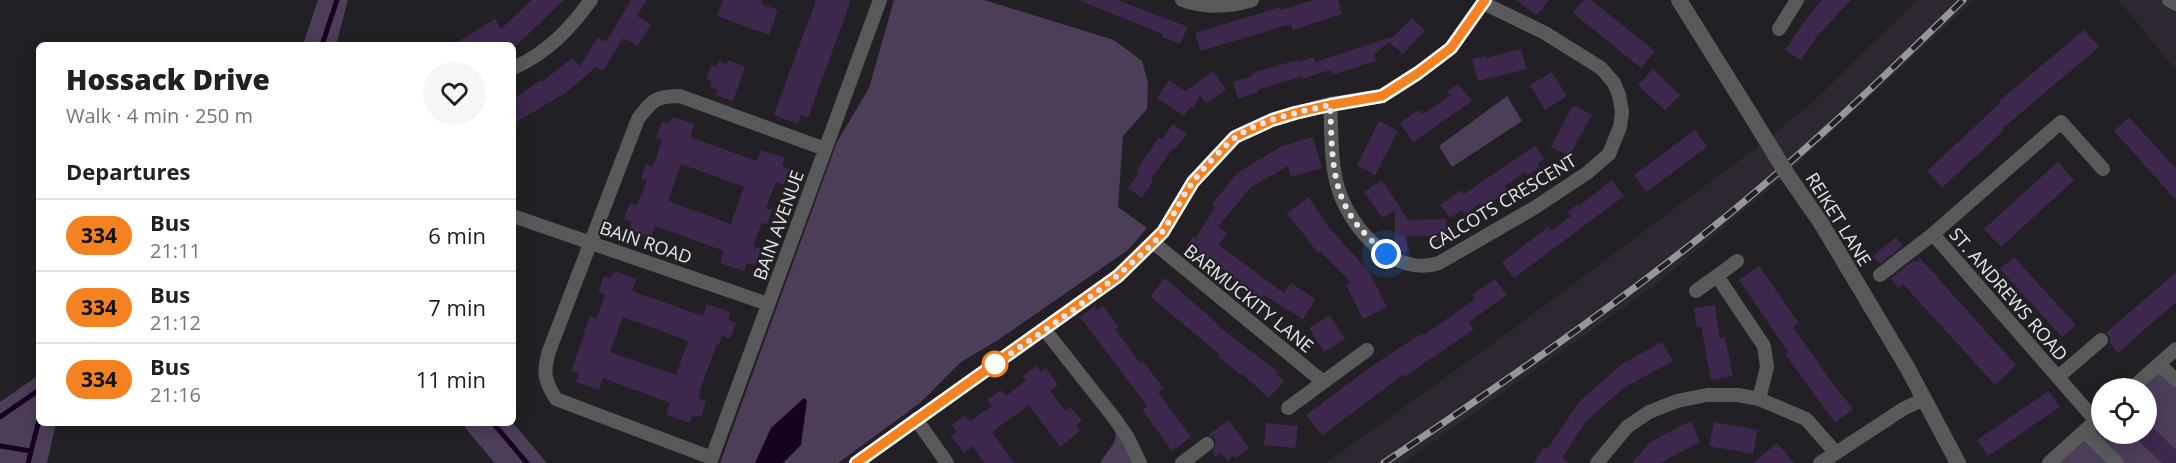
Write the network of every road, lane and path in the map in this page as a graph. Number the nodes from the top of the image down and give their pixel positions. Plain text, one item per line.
1 (591, 0) edge
2 (880, 0) edge
3 (1182, 0) edge
4 (1252, 0) edge
5 (1680, 0) edge
6 (1797, 0) edge
7 (2169, 0) edge
8 (1484, 1) edge
9 (2176, 4) edge
10 (1779, 29) dead end
11 (516, 67) edge
12 (1330, 105) junction
13 (825, 149) junction
14 (2103, 169) dead end
15 (516, 217) edge
16 (1933, 234) junction
17 (591, 242) junction
18 (1154, 243) junction
19 (1737, 261) dead end
20 (1880, 275) dead end
21 (1717, 276) junction
22 (1696, 291) dead end
23 (768, 304) junction
24 (1044, 329) junction
25 (2101, 340) dead end
26 (2176, 349) edge
27 (1367, 350) dead end
28 (2159, 364) junction
29 (2058, 377) junction
30 (2143, 378) edge
31 (2176, 380) edge
32 (1322, 381) junction
33 (1758, 399) junction
34 (1924, 399) junction
35 (1288, 408) dead end
36 (2091, 410) edge
37 (916, 419) junction
38 (2091, 426) edge
39 (2085, 432) junction
40 (1207, 444) dead end
41 (1836, 453) junction
42 (711, 460) edge
43 (856, 463) edge
44 (947, 463) edge
45 (1140, 463) edge
46 (1182, 463) edge
47 (1597, 463) edge
48 (1820, 463) edge
49 (1958, 463) edge
50 (2049, 463) edge
51 (2117, 463) edge

1 - 11 street
2 - 13 street, BAIN AVENUE
3 - 4 street
5 - 34 street, REIKET LANE, bridge
6 - 10 street
7 - 9 street
8 - 12 street
8 - 12 street, CALCOTS CRESCENT
12 - 18 street
13 - 17 street
13 - 23 street, BAIN AVENUE
14 - 16 street, ST. ANDREWS ROAD
15 - 17 street, BAIN ROAD
16 - 20 street, ST. ANDREWS ROAD
16 - 29 street, ST. ANDREWS ROAD
17 - 23 street, BAIN ROAD
17 - 42 street
18 - 24 street
18 - 32 street, BARMUCKITY LANE
19 - 21 street
21 - 22 street
21 - 33 street
23 - 42 street, BAIN AVENUE
24 - 37 street
24 - 45 street
25 - 29 street, ST. ANDREWS ROAD
26 - 28 street
27 - 32 street
28 - 30 street
28 - 31 street
29 - 36 street, ST. ANDREWS ROAD
32 - 35 street
33 - 41 street
33 - 47 street
34 - 41 street
34 - 49 street, REIKET LANE
37 - 43 street
37 - 44 street
38 - 39 street
39 - 50 street
39 - 51 street
40 - 46 street
41 - 48 street

